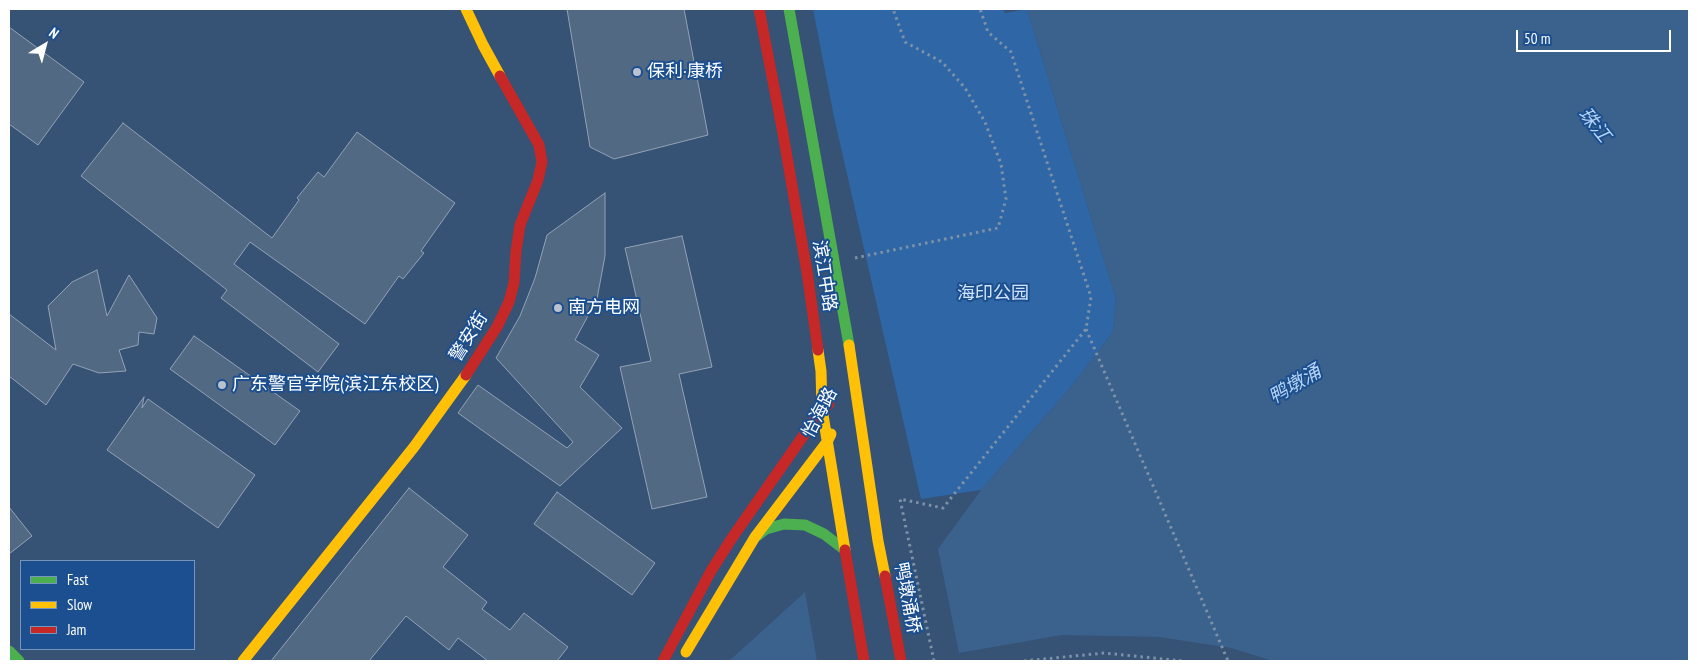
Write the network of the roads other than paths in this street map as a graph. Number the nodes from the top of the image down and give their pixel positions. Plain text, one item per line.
1 (466, 9) edge
2 (758, 9) edge
3 (789, 9) edge
4 (846, 395) junction
5 (822, 409) junction
6 (835, 426) dead end
7 (827, 442) junction
8 (755, 537) junction
9 (878, 541) joint
10 (845, 550) junction
11 (9, 651) edge
12 (19, 661) edge
13 (243, 661) edge
14 (663, 661) edge
15 (681, 661) edge
16 (864, 661) edge
17 (901, 661) edge

1 - 13 street, 警安街
2 - 5 street, 滨江中路
3 - 4 street, 滨江中路
4 - 5 street, 怡海路
4 - 9 street, 滨江中路
5 - 7 street, 滨江中路
5 - 14 street, 怡海路
6 - 7 street, 怡海路
7 - 8 street, 怡海路
7 - 10 street, 滨江中路
8 - 10 street
8 - 15 street, 怡海路
9 - 17 street, 鸭墩涌桥
10 - 16 street, bridge
11 - 12 street

